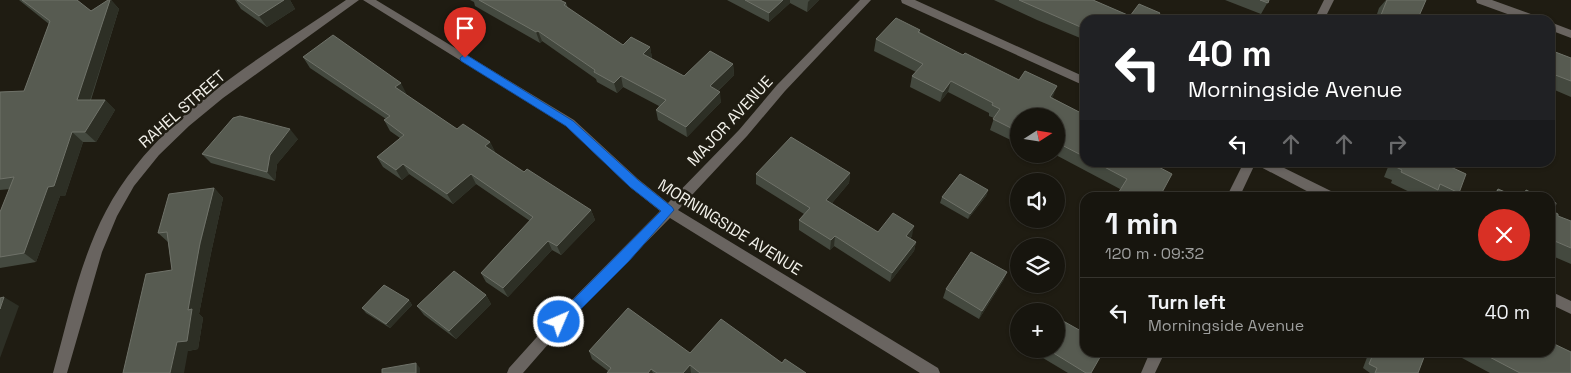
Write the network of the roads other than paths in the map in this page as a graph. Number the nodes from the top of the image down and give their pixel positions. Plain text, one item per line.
1 (354, 0) edge
2 (368, 0) edge
3 (866, 0) edge
4 (906, 0) edge
5 (1329, 0) edge
6 (1482, 0) edge
7 (1322, 15) edge
8 (1522, 15) edge
9 (1555, 28) edge
10 (1571, 34) edge
11 (1080, 80) edge
12 (1248, 167) edge
13 (1270, 167) edge
14 (1235, 192) edge
15 (1321, 192) edge
16 (668, 210) junction
17 (1555, 300) edge
18 (1571, 308) edge
19 (1156, 357) edge
20 (60, 373) edge
21 (514, 373) edge
22 (933, 373) edge
23 (1148, 373) edge

1 - 20 street, RAHEL STREET
2 - 16 street, MORNINGSIDE AVENUE
3 - 16 street, MAJOR AVENUE
4 - 11 street
5 - 7 street
6 - 8 street
9 - 10 street
12 - 14 street
13 - 15 street
16 - 21 street, MAJOR AVENUE
16 - 22 street, MORNINGSIDE AVENUE
17 - 18 street
19 - 23 street

